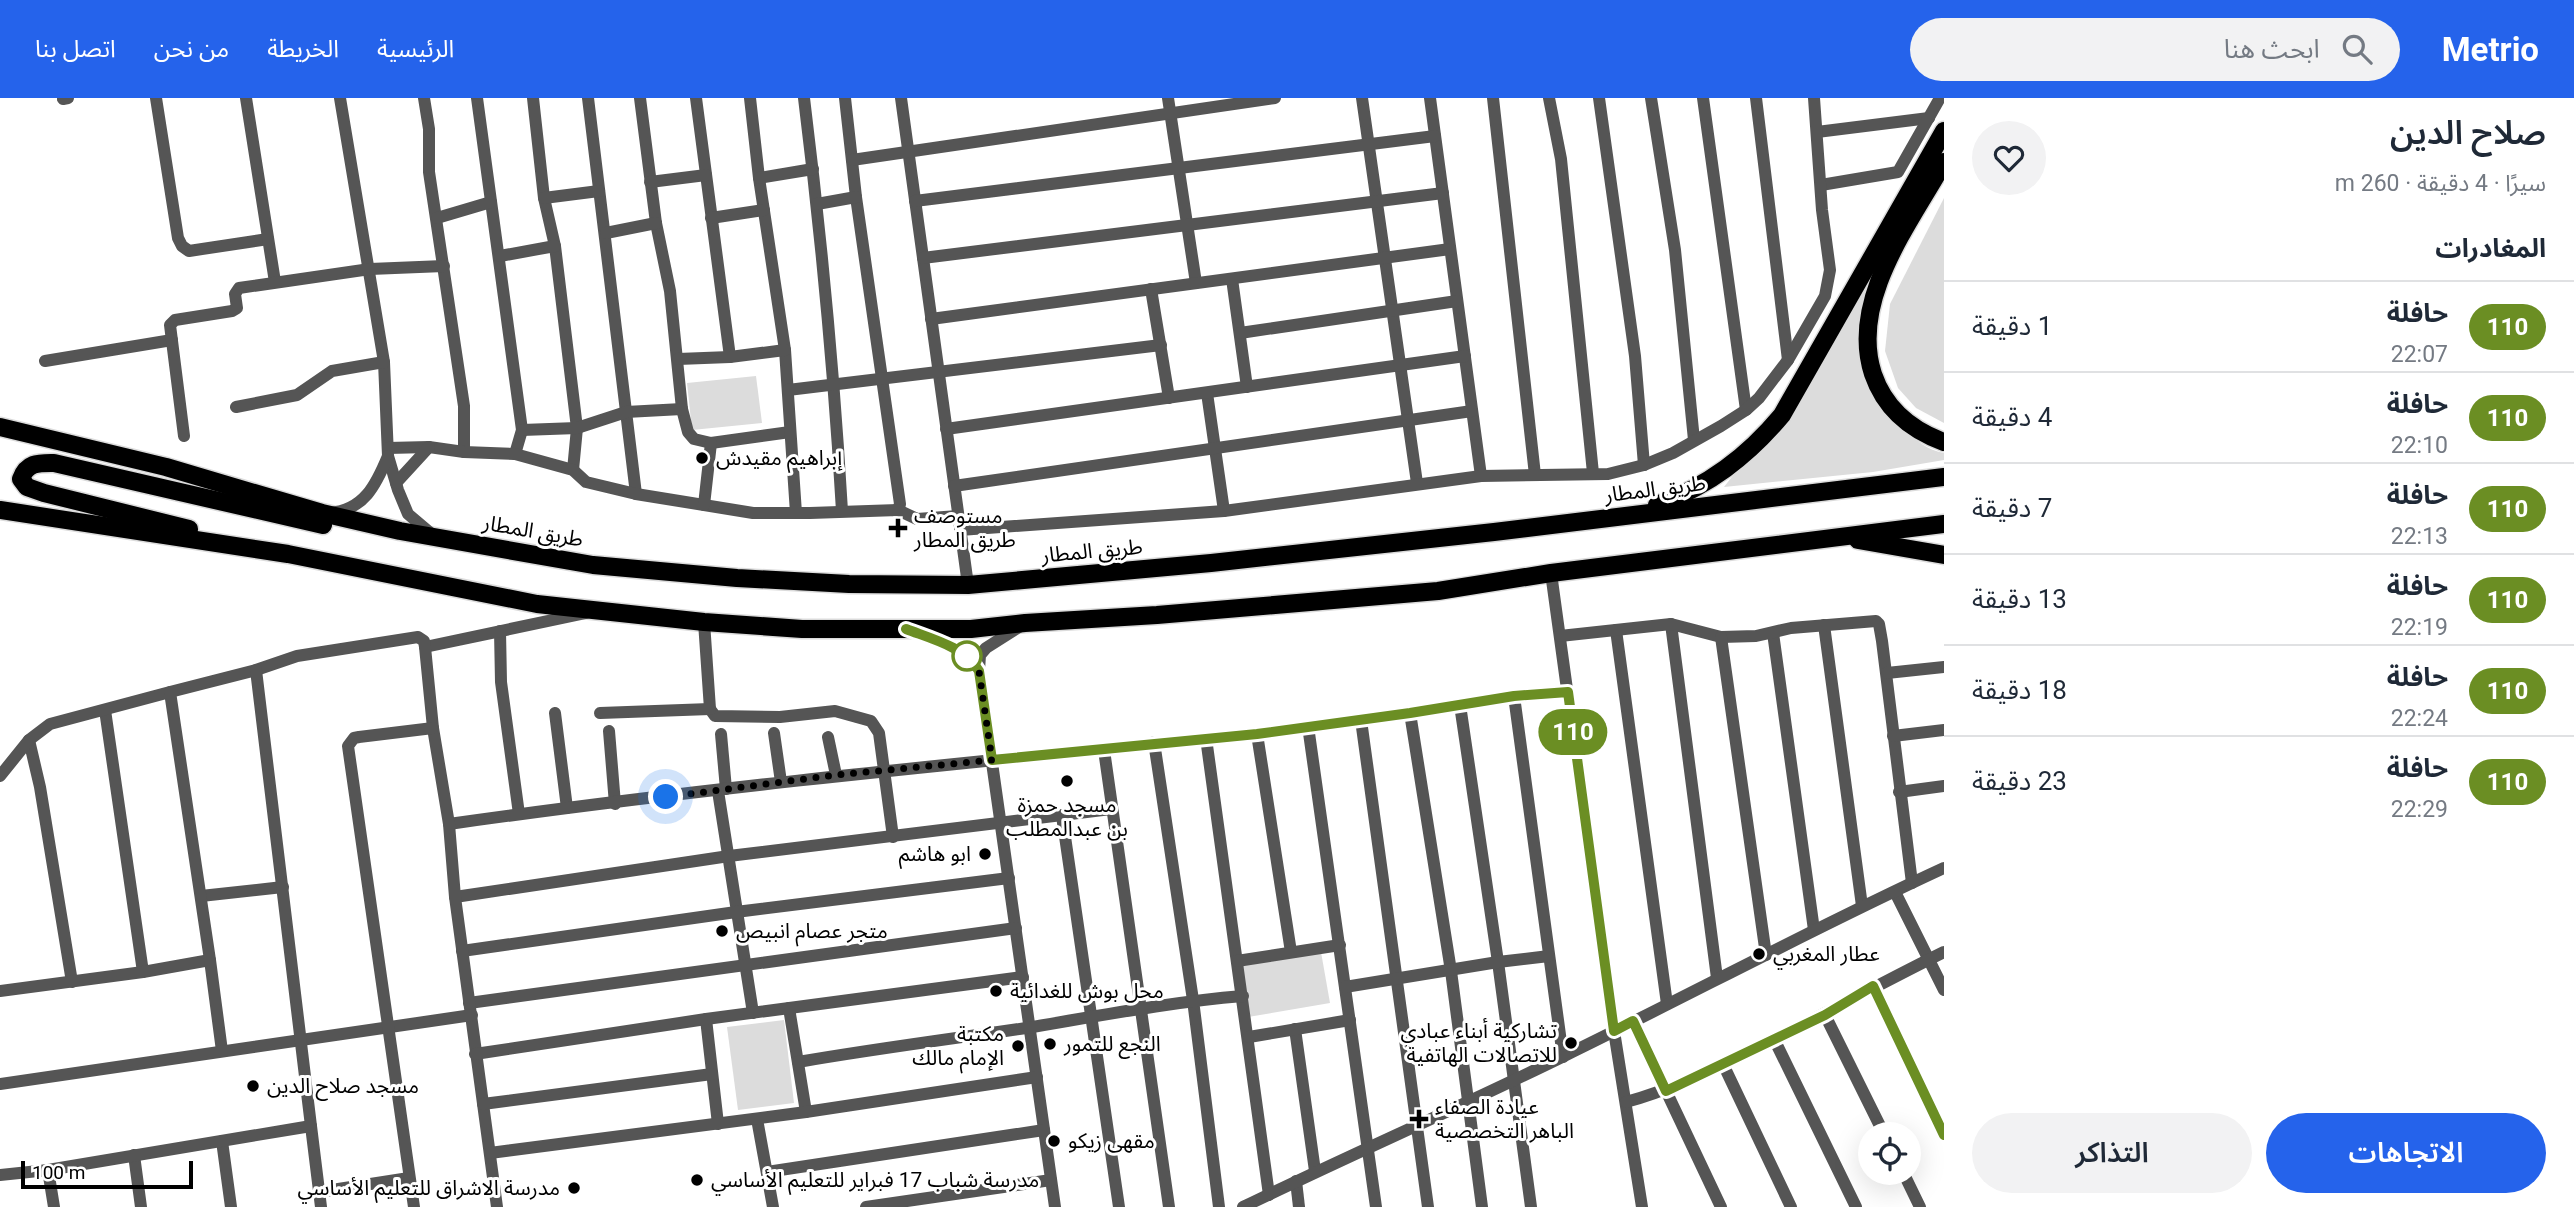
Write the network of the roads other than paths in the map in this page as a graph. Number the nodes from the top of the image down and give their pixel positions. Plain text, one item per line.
1 (156, 98) edge
2 (246, 98) edge
3 (340, 98) edge
4 (424, 98) edge
5 (477, 98) edge
6 (533, 98) edge
7 (588, 98) edge
8 (640, 98) edge
9 (696, 98) edge
10 (750, 98) edge
11 (804, 98) edge
12 (845, 98) edge
13 (901, 98) edge
14 (1168, 98) edge
15 (1275, 98) edge
16 (1362, 98) edge
17 (1430, 98) edge
18 (1493, 98) edge
19 (1549, 98) edge
20 (1600, 98) edge
21 (1651, 98) edge
22 (1703, 98) edge
23 (1756, 98) edge
24 (1814, 98) edge
25 (1940, 98) edge
26 (1171, 113) junction
27 (1929, 118) junction
28 (1944, 131) edge
29 (1817, 132) junction
30 (1435, 136) junction
31 (1369, 145) junction
32 (908, 152) junction
33 (852, 160) junction
34 (1944, 163) edge
35 (813, 169) junction
36 (1179, 169) junction
37 (706, 175) junction
38 (759, 178) junction
39 (650, 182) junction
40 (1821, 185) junction
41 (599, 191) junction
42 (1443, 193) junction
43 (856, 197) junction
44 (544, 198) junction
45 (915, 201) junction
46 (1377, 201) junction
47 (491, 202) junction
48 (817, 204) junction
49 (764, 210) junction
50 (436, 218) junction
51 (711, 218) junction
52 (656, 223) junction
53 (1188, 225) junction
54 (606, 233) junction
55 (268, 239) junction
56 (555, 246) junction
57 (1450, 249) junction
58 (500, 257) junction
59 (923, 258) junction
60 (1385, 258) junction
61 (444, 266) junction
62 (370, 269) junction
63 (1232, 279) junction
64 (275, 282) junction
65 (1196, 283) junction
66 (1151, 289) junction
67 (1457, 301) junction
68 (1392, 311) junction
69 (931, 319) junction
70 (1240, 333) junction
71 (172, 341) junction
72 (1161, 345) junction
73 (785, 350) junction
74 (1465, 356) junction
75 (730, 357) junction
76 (678, 359) junction
77 (45, 360) dead end
78 (1788, 360) junction
79 (384, 362) junction
80 (1400, 366) junction
81 (938, 371) junction
82 (883, 378) junction
83 (834, 384) junction
84 (1247, 387) junction
85 (788, 390) junction
86 (1207, 393) junction
87 (1169, 398) junction
88 (236, 407) dead end
89 (682, 408) junction
90 (1746, 410) junction
91 (1472, 411) junction
92 (626, 412) junction
93 (1408, 420) junction
94 (0, 427) edge
95 (577, 428) junction
96 (946, 429) junction
97 (522, 430) junction
98 (790, 432) junction
99 (184, 436) dead end
100 (1694, 440) junction
101 (1944, 442) edge
102 (711, 443) junction
103 (429, 447) junction
104 (1215, 448) junction
105 (388, 452) junction
106 (464, 453) junction
107 (514, 454) junction
108 (1644, 465) junction
109 (573, 470) junction
110 (1593, 473) junction
111 (1535, 475) junction
112 (1481, 476) junction
113 (1944, 477) edge
114 (396, 483) junction
115 (1417, 483) junction
116 (954, 486) junction
117 (636, 494) junction
118 (704, 505) junction
119 (0, 510) edge
120 (842, 510) junction
121 (898, 510) junction
122 (1224, 511) junction
123 (322, 513) junction
124 (796, 513) junction
125 (1628, 515) junction
126 (958, 516) junction
127 (1944, 524) edge
128 (960, 530) junction
129 (434, 536) junction
130 (1837, 536) junction
131 (288, 554) junction
132 (1944, 555) edge
133 (593, 565) junction
134 (1551, 573) junction
135 (968, 585) junction
136 (599, 610) junction
137 (704, 622) junction
138 (1025, 623) junction
139 (1671, 624) junction
140 (1824, 625) junction
141 (906, 629) junction
142 (1616, 630) junction
143 (500, 631) junction
144 (1773, 633) junction
145 (1560, 636) junction
146 (1721, 637) junction
147 (425, 647) junction
148 (1944, 667) edge
149 (256, 670) junction
150 (979, 671) junction
151 (1886, 673) junction
152 (170, 692) junction
153 (1568, 692) junction
154 (1514, 696) junction
155 (1460, 705) junction
156 (710, 709) junction
157 (105, 710) junction
158 (555, 713) dead end
159 (600, 713) dead end
160 (1410, 713) junction
161 (1361, 720) junction
162 (1308, 726) junction
163 (433, 728) junction
164 (1944, 730) edge
165 (609, 731) dead end
166 (774, 733) dead end
167 (721, 734) dead end
168 (1257, 734) junction
169 (1893, 736) junction
170 (828, 737) dead end
171 (1206, 738) junction
172 (29, 740) junction
173 (1154, 742) junction
174 (1104, 750) junction
175 (992, 760) junction
176 (885, 770) junction
177 (836, 775) junction
178 (0, 776) edge
179 (781, 782) junction
180 (1944, 786) edge
181 (722, 790) junction
182 (1899, 792) junction
183 (615, 804) junction
184 (567, 808) junction
185 (1111, 809) junction
186 (519, 814) junction
187 (1062, 816) junction
188 (449, 824) junction
189 (1001, 824) junction
190 (893, 836) junction
191 (729, 856) junction
192 (1944, 868) edge
193 (1009, 878) junction
194 (1912, 883) junction
195 (283, 887) junction
196 (1895, 892) junction
197 (201, 896) junction
198 (455, 897) junction
199 (1862, 906) junction
200 (736, 912) junction
201 (1016, 928) junction
202 (1814, 930) junction
203 (1340, 945) junction
204 (462, 951) junction
205 (1944, 952) edge
206 (1291, 953) junction
207 (1549, 956) junction
208 (1766, 956) junction
209 (1930, 959) junction
210 (211, 960) junction
211 (1237, 961) junction
212 (1498, 962) junction
213 (745, 964) junction
214 (1451, 971) junction
215 (143, 972) junction
216 (1023, 977) junction
217 (1717, 978) junction
218 (1397, 979) junction
219 (72, 982) junction
220 (1873, 986) junction
221 (1345, 987) junction
222 (1944, 990) edge
223 (0, 991) edge
224 (1243, 996) junction
225 (1193, 1000) junction
226 (1667, 1004) junction
227 (789, 1008) junction
228 (470, 1009) junction
229 (1141, 1009) junction
230 (753, 1013) junction
231 (1092, 1015) junction
232 (1825, 1015) junction
233 (706, 1019) junction
234 (1350, 1020) junction
235 (1633, 1021) junction
236 (1030, 1027) junction
237 (387, 1028) junction
238 (1295, 1029) junction
239 (1614, 1031) junction
240 (1249, 1037) junction
241 (301, 1040) junction
242 (1774, 1040) junction
243 (222, 1051) junction
244 (475, 1054) junction
245 (1563, 1057) junction
246 (798, 1062) junction
247 (1724, 1064) junction
248 (712, 1074) junction
249 (1037, 1077) junction
250 (1513, 1079) junction
251 (0, 1084) edge
252 (1666, 1091) junction
253 (1626, 1102) junction
254 (1468, 1103) junction
255 (483, 1104) junction
256 (806, 1112) junction
257 (757, 1119) junction
258 (1878, 1122) edge
259 (718, 1124) junction
260 (311, 1126) junction
261 (1416, 1126) junction
262 (1044, 1130) junction
263 (1944, 1135) edge
264 (222, 1141) junction
265 (1367, 1149) junction
266 (490, 1153) junction
267 (134, 1155) junction
268 (48, 1170) junction
269 (1315, 1171) junction
270 (766, 1172) junction
271 (0, 1175) edge
272 (409, 1178) junction
273 (1051, 1180) junction
274 (1296, 1181) junction
275 (1909, 1185) edge
276 (319, 1192) junction
277 (1269, 1195) junction
278 (54, 1207) edge
279 (141, 1207) edge
280 (231, 1207) edge
281 (321, 1207) edge
282 (414, 1207) edge
283 (497, 1207) edge
284 (773, 1207) edge
285 (866, 1207) edge
286 (1055, 1207) edge
287 (1119, 1207) edge
288 (1169, 1207) edge
289 (1219, 1207) edge
290 (1243, 1207) edge
291 (1299, 1207) edge
292 (1376, 1207) edge
293 (1428, 1207) edge
294 (1482, 1207) edge
295 (1531, 1207) edge
296 (1642, 1207) edge
297 (1721, 1207) edge
298 (1791, 1207) edge
299 (1856, 1207) edge
300 (1920, 1207) edge

1 - 55 street
2 - 55 street
3 - 62 street
4 - 50 street
5 - 47 street
6 - 44 street
7 - 41 street
8 - 39 street
9 - 37 street
10 - 38 street
11 - 35 street
12 - 33 street
13 - 32 street
14 - 26 street
15 - 26 street
16 - 31 street
17 - 30 street
18 - 111 street
19 - 110 street
20 - 108 street
21 - 100 street
22 - 90 street
23 - 78 street
24 - 29 street
25 - 27 street
26 - 32 street
26 - 36 street
27 - 29 street
27 - 40 street
28 - 125 highway
29 - 40 street
30 - 31 street
30 - 42 street
31 - 36 street
31 - 46 street
32 - 33 street
32 - 45 street
33 - 43 street
34 - 101 highway
35 - 38 street
35 - 48 street
36 - 45 street
36 - 53 street
37 - 39 street
37 - 51 street
38 - 49 street
39 - 52 street
40 - 78 street
41 - 44 street
41 - 54 street
42 - 46 street
42 - 57 street
43 - 48 street
43 - 82 street
44 - 56 street
45 - 59 street
46 - 53 street
46 - 60 street
47 - 50 street
47 - 58 street
48 - 83 street
49 - 51 street
49 - 73 street
50 - 61 street
51 - 75 street
52 - 54 street
52 - 76 street
53 - 59 street
53 - 65 street
54 - 92 street
55 - 64 street
56 - 58 street
56 - 95 street
57 - 60 street
57 - 67 street
58 - 97 street
59 - 69 street
60 - 63 street
60 - 68 street
61 - 62 street
61 - 106 street
62 - 64 street
62 - 79 street
63 - 65 street
63 - 70 street
64 - 71 street
65 - 66 street
66 - 69 street
66 - 72 street
67 - 68 street
67 - 74 street
68 - 70 street
68 - 80 street
69 - 81 street
70 - 84 street
71 - 77 street
71 - 99 street
72 - 81 street
72 - 87 street
73 - 75 street
73 - 85 street
74 - 80 street
74 - 91 street
75 - 76 street
76 - 89 street
78 - 90 street
79 - 88 street
79 - 105 street
80 - 84 street
80 - 93 street
81 - 82 street
81 - 96 street
82 - 83 street
82 - 121 street
83 - 85 street
83 - 120 street
84 - 86 street
85 - 98 street
86 - 87 street
86 - 104 street
87 - 96 street
89 - 92 street
89 - 102 street
90 - 100 street
91 - 93 street
91 - 112 street
92 - 95 street
92 - 117 street
93 - 104 street
93 - 115 street
94 - 123 highway, طريق المطار
95 - 97 street
95 - 109 street
96 - 116 street
97 - 107 street
98 - 102 street
98 - 124 street
100 - 108 street
102 - 118 street
103 - 105 street
103 - 106 street
103 - 114 street
104 - 116 street
104 - 122 street
105 - 114 street
105 - 123 street
106 - 107 street
107 - 109 street
108 - 110 street
109 - 117 street
110 - 111 street
111 - 112 street
112 - 115 street
113 - 125 highway, طريق المطار
114 - 129 street
115 - 122 street
116 - 126 street
117 - 118 street
118 - 124 street
119 - 131 highway
120 - 121 street
120 - 124 street
121 - 126 street
122 - 128 street
123 - 129 highway, طريق المطار
125 - 135 highway, طريق المطار
126 - 128 street
127 - 130 highway
128 - 135 street
129 - 133 highway, طريق المطار
130 - 132 highway
130 - 134 highway
131 - 133 highway
131 - 136 highway
133 - 135 highway, طريق المطار
134 - 138 highway
134 - 145 street
136 - 137 highway
136 - 143 street
137 - 141 highway
137 - 156 street
138 - 141 highway
138 - 150 street
139 - 142 street
139 - 146 street
139 - 217 street
140 - 144 street
140 - 151 street
140 - 199 street
141 - 150 street
142 - 145 street
142 - 226 street
143 - 147 street
143 - 186 street
144 - 146 street
144 - 202 street
145 - 153 street
146 - 208 street
147 - 149 street
147 - 163 street
148 - 151 street
149 - 152 street
149 - 195 street
150 - 175 street
151 - 169 street
152 - 157 street
152 - 197 street
153 - 154 street
153 - 239 street
154 - 155 street
154 - 207 street
155 - 160 street
155 - 212 street
156 - 159 street
156 - 176 street
157 - 172 street
157 - 215 street
158 - 184 street
160 - 161 street
160 - 214 street
161 - 162 street
161 - 218 street
162 - 168 street
162 - 203 street
163 - 188 street
163 - 237 street
164 - 169 street
165 - 183 street
166 - 179 street
167 - 181 street
168 - 171 street
168 - 206 street
169 - 182 street
170 - 177 street
171 - 173 street
171 - 211 street
172 - 178 street
172 - 219 street
173 - 174 street
173 - 225 street
174 - 175 street
174 - 185 street
175 - 176 street
175 - 189 street
176 - 177 street
176 - 190 street
177 - 179 street
179 - 181 street
180 - 182 street
181 - 183 street
181 - 191 street
182 - 194 street
183 - 184 street
184 - 186 street
185 - 187 street
185 - 229 street
186 - 188 street
187 - 189 street
187 - 231 street
188 - 198 street
189 - 190 street
189 - 193 street
190 - 191 street
191 - 198 street
191 - 200 street
192 - 194 street
193 - 200 street
193 - 201 street
194 - 196 street
195 - 197 street
195 - 241 street
196 - 199 street
196 - 209 street
197 - 210 street
198 - 204 street
199 - 202 street
200 - 204 street
200 - 213 street
201 - 213 street
201 - 216 street
202 - 208 street
203 - 206 street
203 - 221 street
204 - 228 street
205 - 209 street
206 - 211 street
207 - 212 street
207 - 245 street
208 - 217 street
209 - 220 street
209 - 222 street
210 - 215 street
210 - 243 street
211 - 224 street
212 - 214 street
212 - 250 street
213 - 228 street
213 - 230 street
214 - 218 street
214 - 254 street
215 - 219 street
216 - 227 street
216 - 236 street
217 - 226 street
218 - 221 street
218 - 261 street
219 - 223 street
220 - 232 street
220 - 263 street
221 - 234 street
224 - 225 street
224 - 240 street
225 - 229 street
225 - 289 street
226 - 235 street
227 - 230 street
227 - 246 street
228 - 237 street
228 - 244 street
229 - 231 street
229 - 288 street
230 - 233 street
231 - 236 street
231 - 287 street
232 - 242 street
232 - 258 street
233 - 244 street
233 - 248 street
234 - 238 street
234 - 265 street
235 - 239 street
235 - 252 street
236 - 246 street
236 - 249 street
237 - 241 street
237 - 272 street
238 - 240 street
238 - 269 street
239 - 245 street
239 - 253 street
240 - 277 street
241 - 243 street
241 - 260 street
242 - 247 street
242 - 299 street
243 - 251 street
244 - 255 street
245 - 250 street
246 - 256 street
247 - 252 street
247 - 298 street
248 - 255 street
248 - 259 street
249 - 256 street
249 - 262 street
250 - 254 street
250 - 295 street
252 - 253 street
252 - 297 street
253 - 296 street
254 - 261 street
254 - 294 street
255 - 266 street
256 - 257 street
257 - 259 street
257 - 270 street
259 - 266 street
260 - 264 street
260 - 276 street
261 - 265 street
261 - 293 street
262 - 270 street
262 - 273 street
264 - 267 street
264 - 280 street
265 - 269 street
265 - 292 street
266 - 283 street
267 - 268 street
267 - 279 street
268 - 271 street
268 - 278 street
269 - 274 street
270 - 284 street
272 - 276 street
272 - 282 street
273 - 285 street
273 - 286 street
274 - 277 street
274 - 291 street
275 - 300 street
276 - 281 street
277 - 290 street

